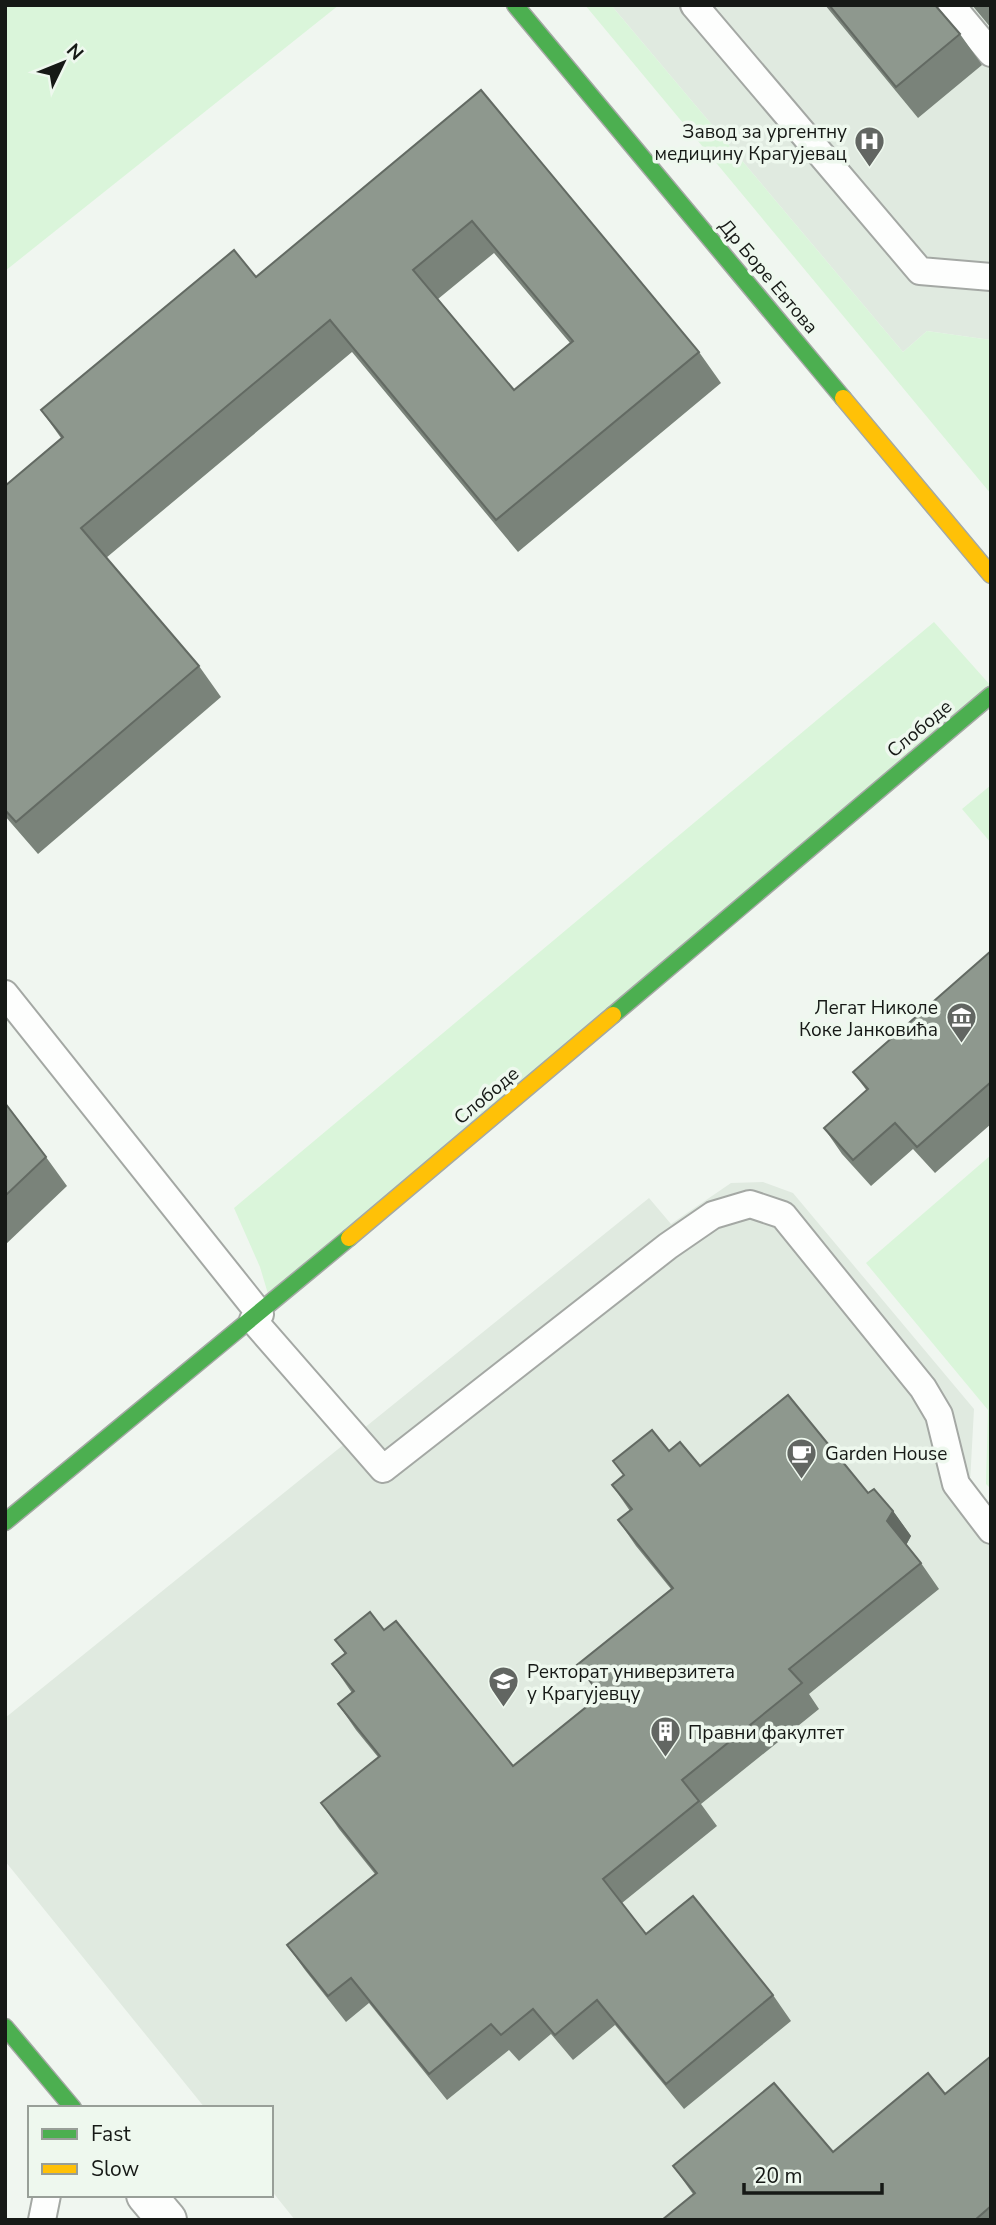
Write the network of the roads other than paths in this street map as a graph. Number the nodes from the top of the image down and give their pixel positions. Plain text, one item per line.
1 (515, 5) edge
2 (694, 5) edge
3 (951, 5) edge
4 (991, 53) edge
5 (991, 277) edge
6 (991, 575) edge
7 (991, 695) edge
8 (5, 994) edge
9 (256, 1317) junction
10 (5, 1522) edge
11 (991, 1530) edge
12 (5, 2027) edge
13 (66, 2104) edge
14 (47, 2197) edge
15 (148, 2197) edge
16 (43, 2220) edge
17 (167, 2220) edge

1 - 6 street, Др Боре Евтова
2 - 5 lane
3 - 4 lane
7 - 9 street, Слободе
8 - 9 lane
9 - 10 street, Слободе
9 - 11 lane
12 - 13 street
14 - 16 lane
15 - 17 street

